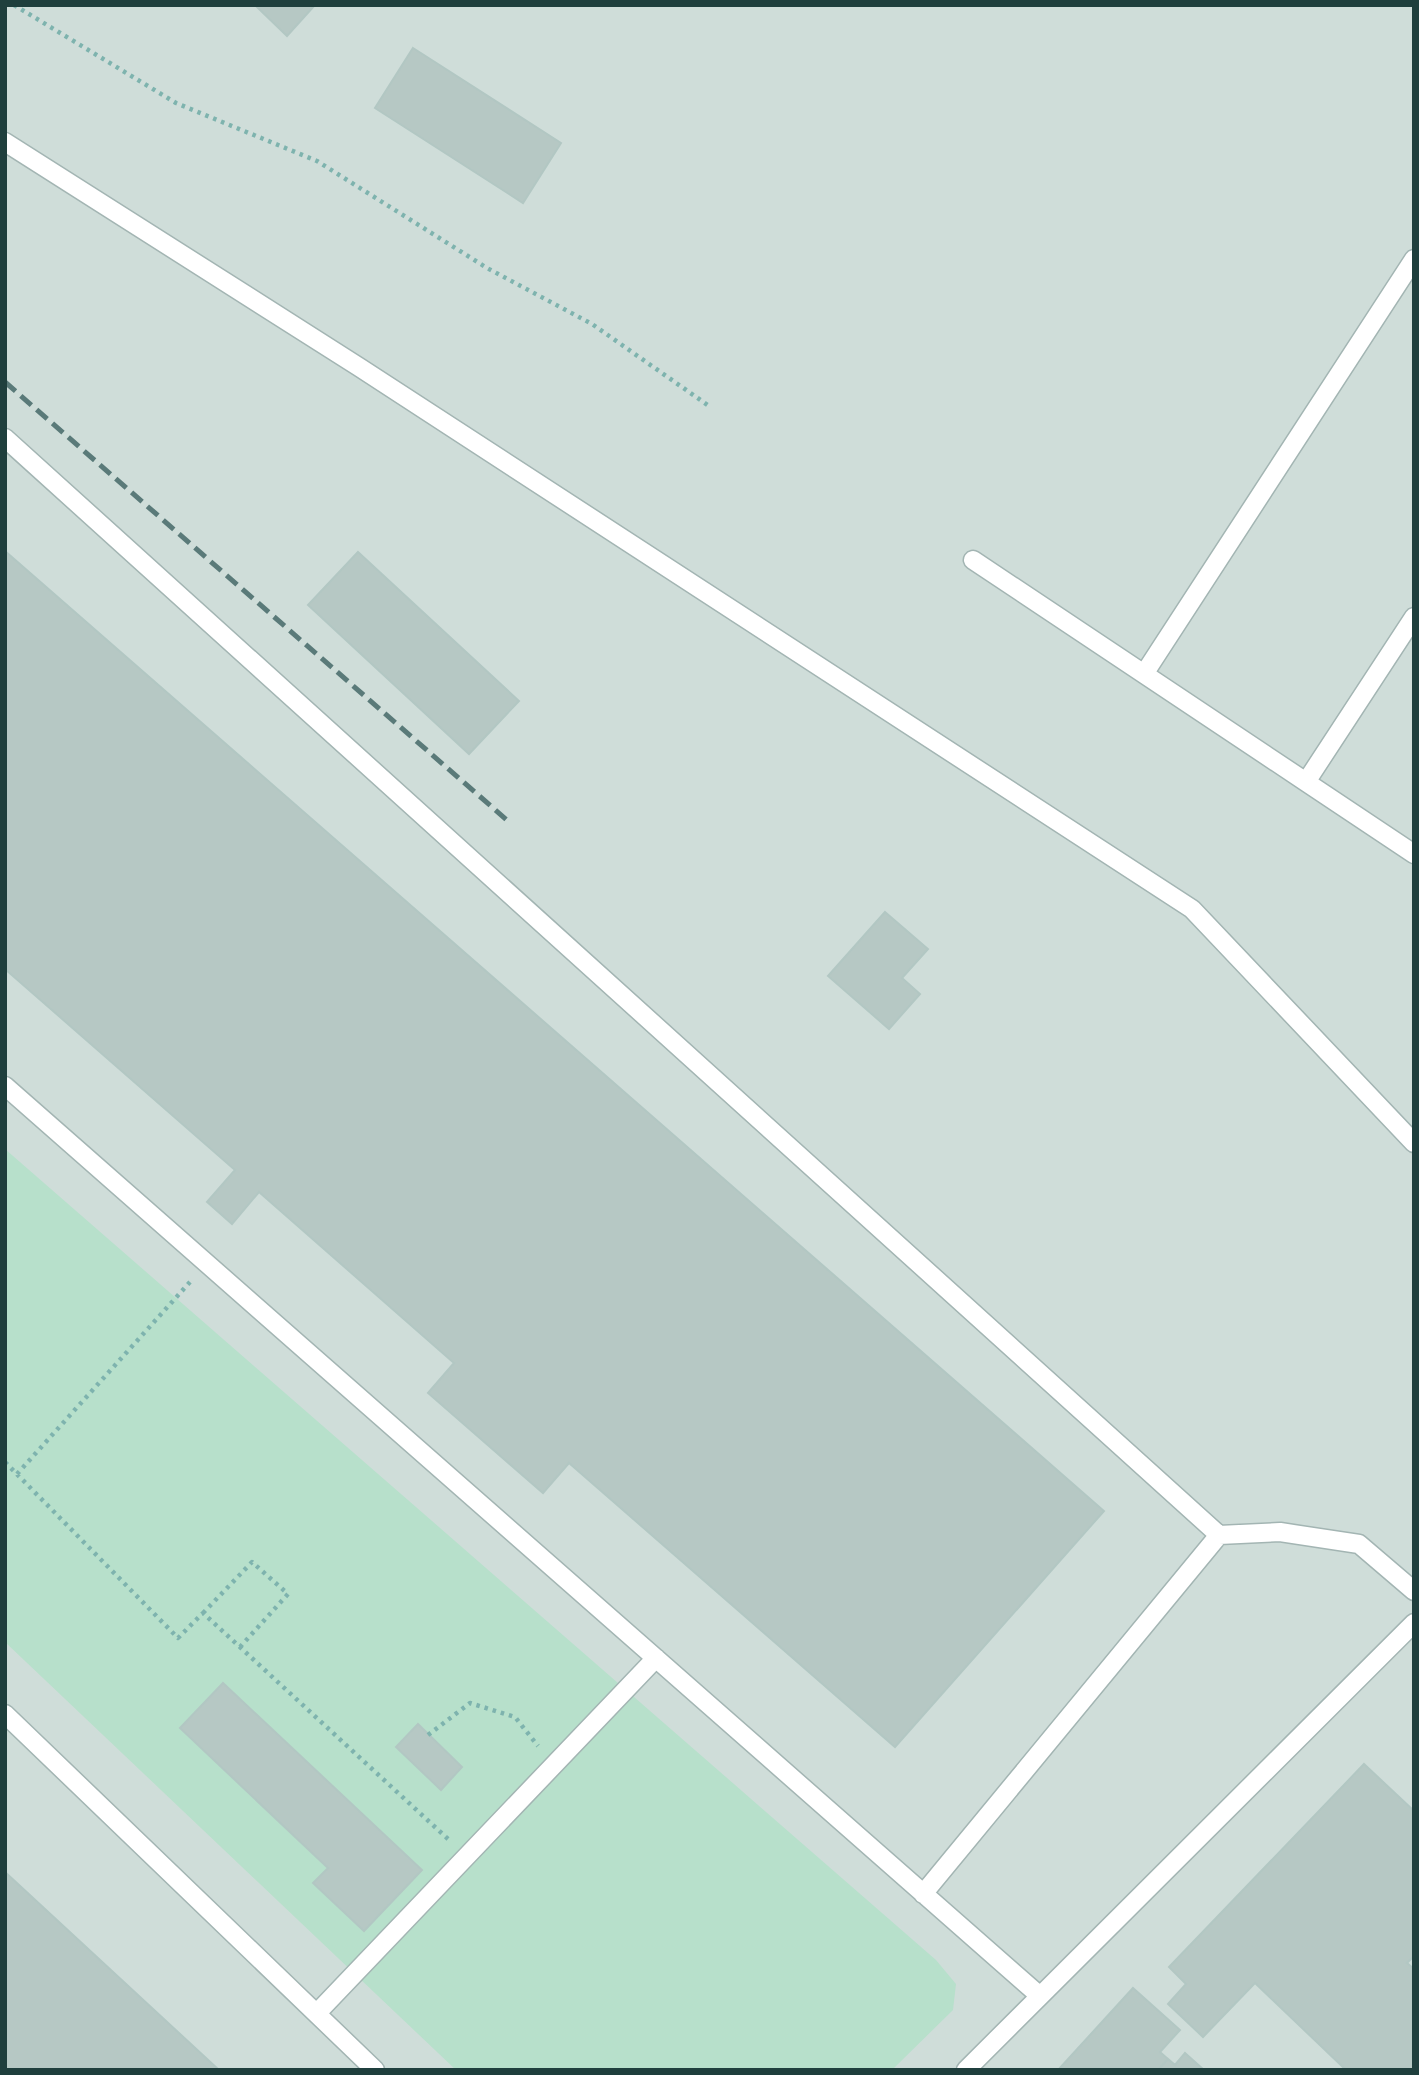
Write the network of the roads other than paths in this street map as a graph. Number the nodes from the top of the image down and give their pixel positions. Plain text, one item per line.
1 (5, 142) edge
2 (1414, 259) edge
3 (5, 438) edge
4 (973, 560) dead end
5 (1414, 617) edge
6 (1144, 674) junction
7 (1306, 782) junction
8 (1414, 854) edge
9 (5, 1086) edge
10 (1414, 1143) edge
11 (1219, 1535) junction
12 (1414, 1591) edge
13 (1414, 1623) edge
14 (656, 1658) junction
15 (5, 1714) edge
16 (923, 1894) junction
17 (1040, 1996) junction
18 (317, 2013) junction
19 (375, 2070) edge
20 (966, 2070) edge

1 - 10 lane
2 - 6 lane
3 - 11 lane
4 - 6 lane
5 - 7 lane
6 - 7 lane
7 - 8 lane
9 - 14 lane
11 - 12 lane
11 - 16 lane
13 - 17 lane
14 - 16 lane
14 - 18 lane
15 - 18 lane
16 - 17 lane
17 - 20 lane
18 - 19 lane

